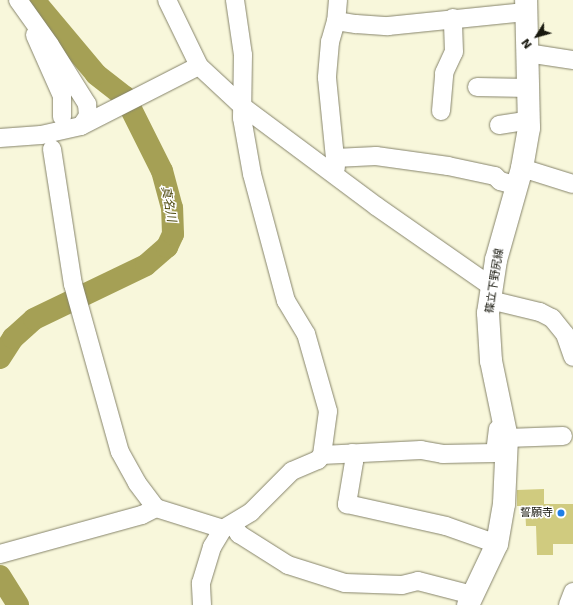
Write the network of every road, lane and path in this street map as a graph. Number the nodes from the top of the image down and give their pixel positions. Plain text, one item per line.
1 (18, 0) edge
2 (168, 0) edge
3 (235, 0) edge
4 (338, 0) edge
5 (526, 6) edge
6 (453, 18) junction
7 (336, 21) junction
8 (37, 26) junction
9 (527, 53) junction
10 (573, 60) edge
11 (199, 66) junction
12 (477, 87) dead end
13 (528, 88) junction
14 (242, 106) junction
15 (441, 111) dead end
16 (62, 117) dead end
17 (529, 120) junction
18 (498, 125) dead end
19 (81, 126) junction
20 (0, 138) edge
21 (52, 149) dead end
22 (335, 165) junction
23 (520, 177) junction
24 (573, 184) edge
25 (491, 293) junction
26 (573, 357) edge
27 (504, 411) junction
28 (563, 436) dead end
29 (507, 438) junction
30 (352, 453) junction
31 (322, 455) junction
32 (156, 508) junction
33 (228, 527) junction
34 (497, 544) junction
35 (2, 554) edge
36 (573, 592) edge
37 (470, 600) edge
38 (202, 605) edge
39 (568, 605) edge

1 - 8 street
2 - 11 street
3 - 14 street
4 - 7 street
5 - 6 street
5 - 9 main road, 篠立下野尻線
6 - 7 street
6 - 15 street
7 - 22 street
8 - 16 street
8 - 19 street
9 - 10 street
9 - 13 main road, 篠立下野尻線
11 - 14 street
11 - 19 street
12 - 13 street
13 - 17 main road, 篠立下野尻線
14 - 22 street
14 - 31 street
17 - 18 street
17 - 23 main road, 篠立下野尻線
19 - 20 street
21 - 32 street
22 - 23 street
22 - 25 street
23 - 24 street
23 - 25 main road, 篠立下野尻線
25 - 26 street
25 - 27 main road, 篠立下野尻線
27 - 29 main road, 篠立下野尻線
27 - 30 street
28 - 29 street
29 - 34 main road, 篠立下野尻線
30 - 31 street
30 - 34 street
31 - 33 street
32 - 33 street
32 - 35 street
33 - 37 street
33 - 38 street
34 - 37 main road, 篠立下野尻線
36 - 39 street

